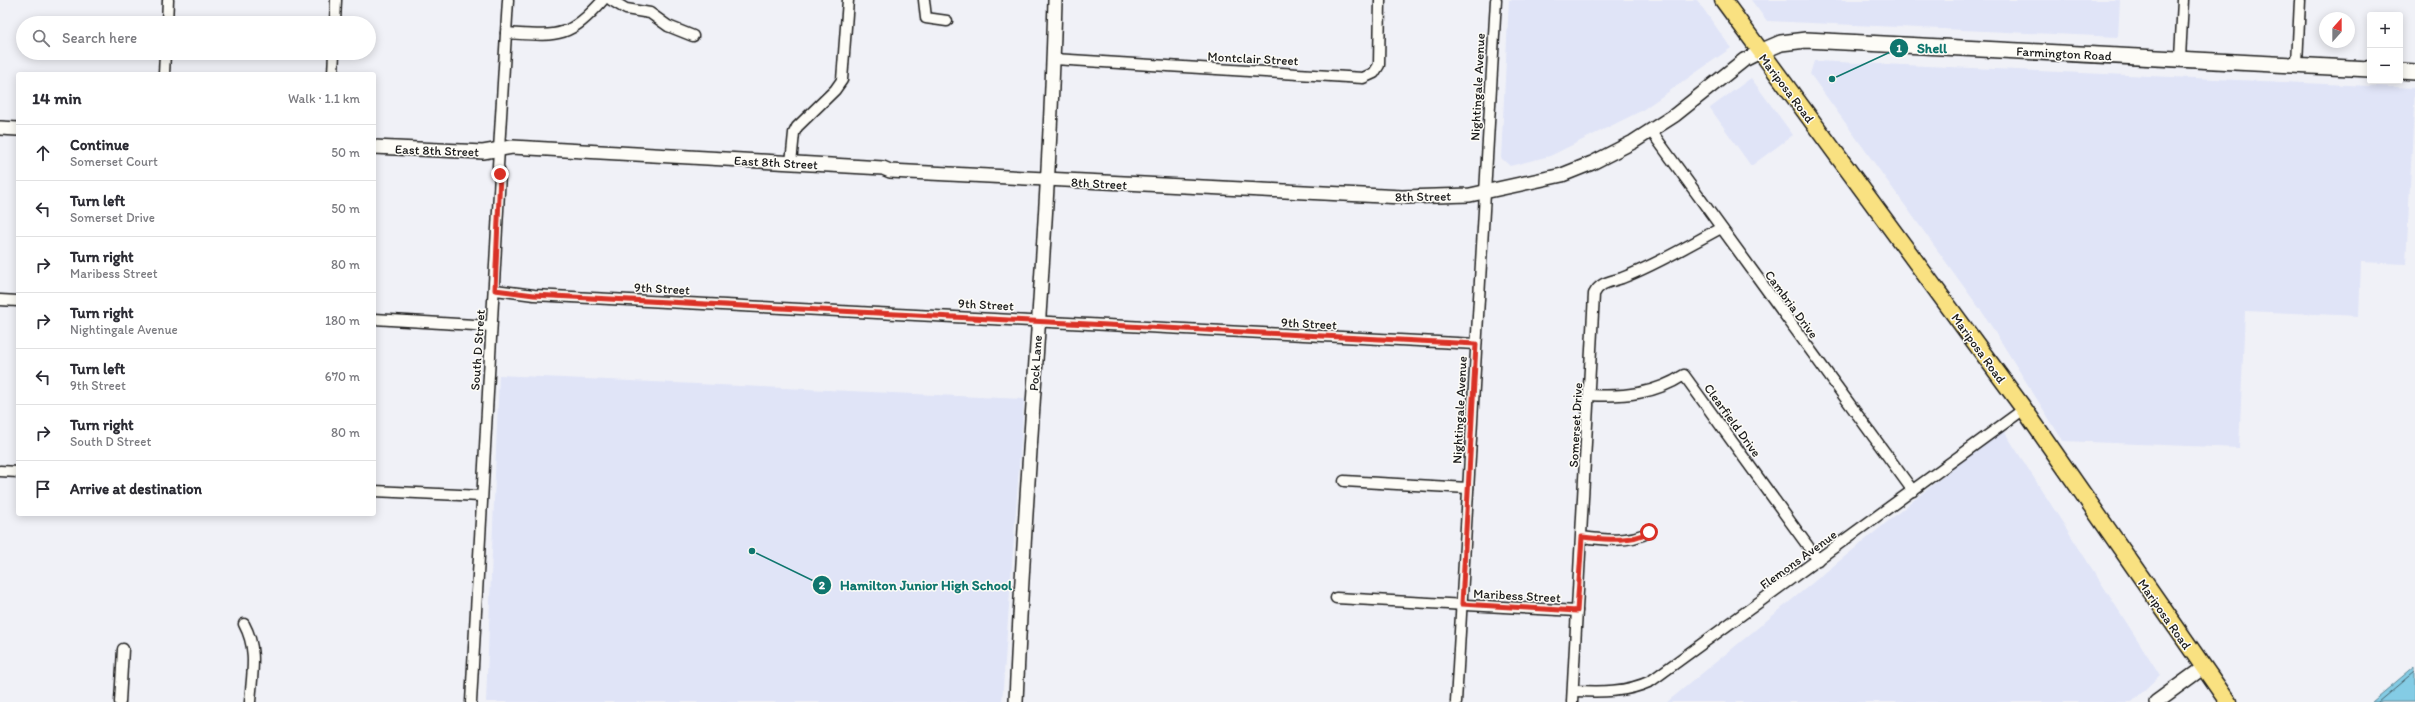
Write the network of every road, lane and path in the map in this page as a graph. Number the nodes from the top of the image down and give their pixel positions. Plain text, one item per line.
1 (168, 0) edge
2 (336, 0) edge
3 (508, 0) edge
4 (603, 0) edge
5 (611, 0) edge
6 (848, 0) edge
7 (924, 0) edge
8 (1055, 0) edge
9 (1380, 0) edge
10 (1496, 0) edge
11 (1723, 0) edge
12 (2183, 0) edge
13 (2300, 0) edge
14 (167, 16) edge
15 (335, 16) edge
16 (947, 22) dead end
17 (506, 33) junction
18 (693, 36) dead end
19 (1760, 52) junction
20 (2180, 58) junction
21 (1054, 59) junction
22 (165, 60) edge
23 (334, 60) edge
24 (2297, 64) junction
25 (2367, 69) edge
26 (2403, 71) edge
27 (164, 72) edge
28 (333, 72) edge
29 (2415, 72) edge
30 (0, 128) edge
31 (16, 129) edge
32 (1651, 131) junction
33 (376, 147) edge
34 (502, 148) junction
35 (791, 163) junction
36 (1048, 180) junction
37 (1485, 191) junction
38 (1721, 228) junction
39 (495, 290) junction
40 (0, 300) edge
41 (16, 301) edge
42 (376, 320) edge
43 (1038, 321) junction
44 (491, 326) junction
45 (1476, 344) junction
46 (1590, 395) junction
47 (2024, 409) junction
48 (0, 471) edge
49 (16, 472) edge
50 (1344, 481) dead end
51 (1468, 488) junction
52 (376, 491) edge
53 (1913, 491) junction
54 (481, 496) junction
55 (1649, 532) dead end
56 (1582, 537) junction
57 (1818, 560) junction
58 (1336, 598) dead end
59 (1462, 604) junction
60 (1577, 611) junction
61 (244, 624) dead end
62 (123, 649) dead end
63 (2204, 667) junction
64 (1573, 691) junction
65 (120, 702) edge
66 (250, 702) edge
67 (471, 702) edge
68 (1016, 702) edge
69 (1456, 702) edge
70 (1572, 702) edge
71 (2156, 702) edge
72 (2228, 702) edge

1 - 14 street
2 - 15 street
3 - 17 street, South D Street
4 - 17 street
5 - 18 street
6 - 35 street
7 - 16 street
8 - 21 street, Pock Lane
9 - 21 street, Montclair Street
10 - 37 street, Nightingale Avenue
11 - 19 main road, Mariposa Road
12 - 20 street
13 - 24 street
17 - 34 street, South D Street
19 - 20 main road, Farmington Road
19 - 32 street, 8th Street
19 - 47 main road, Mariposa Road
20 - 24 main road, Farmington Road
21 - 36 street, Pock Lane
22 - 27 street
23 - 28 street
24 - 25 main road, Farmington Road
26 - 29 main road
30 - 31 street
32 - 37 street, 8th Street
32 - 38 street, Cambria Drive
33 - 34 street, East 8th Street
34 - 35 street, East 8th Street
34 - 39 street, South D Street
35 - 36 street, East 8th Street
36 - 37 street, 8th Street
36 - 43 street, Pock Lane
37 - 45 street, Nightingale Avenue
38 - 46 street, Somerset Drive
38 - 53 street, Cambria Drive
39 - 43 street, 9th Street
39 - 44 street, South D Street
40 - 41 street
42 - 44 street
43 - 45 street, 9th Street
43 - 68 street, Pock Lane
44 - 54 street, South D Street
45 - 51 street, Nightingale Avenue
46 - 56 street, Somerset Drive
46 - 57 street, Clearfield Drive
47 - 53 street, Flemons Avenue
47 - 63 main road, Mariposa Road
48 - 49 street
50 - 51 street
51 - 59 street, Nightingale Avenue
52 - 54 street
53 - 57 street, Flemons Avenue
54 - 67 street, South D Street
55 - 56 street
56 - 60 street, Somerset Drive
57 - 64 street, Flemons Avenue
58 - 59 street, Maribess Street
59 - 60 street, Maribess Street
59 - 69 street, Nightingale Avenue
60 - 64 street, Somerset Drive
61 - 66 street
62 - 65 street
63 - 71 street
63 - 72 main road, Mariposa Road
64 - 70 street, Somerset Drive

